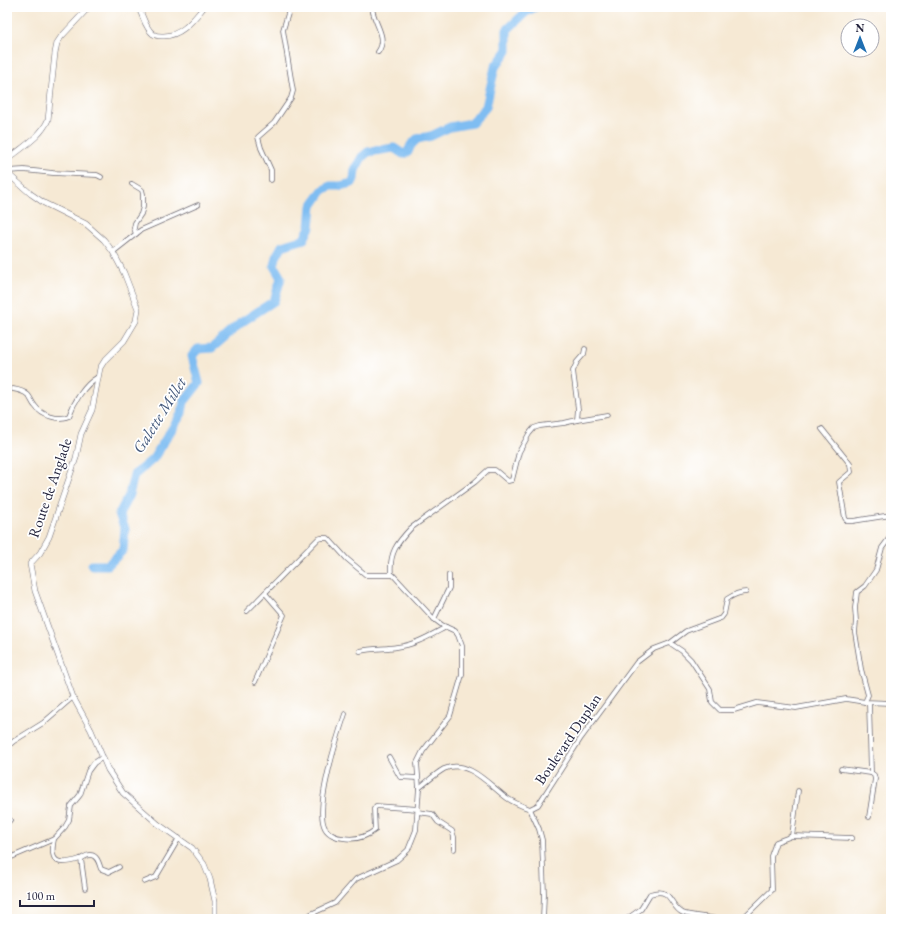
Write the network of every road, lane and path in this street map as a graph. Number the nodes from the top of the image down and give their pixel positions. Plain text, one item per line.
1 (89, 7) edge
2 (138, 7) edge
3 (204, 7) edge
4 (290, 7) edge
5 (372, 7) edge
6 (378, 52) dead end
7 (7, 160) edge
8 (7, 172) edge
9 (101, 177) dead end
10 (271, 180) dead end
11 (132, 184) dead end
12 (198, 205) dead end
13 (136, 234) junction
14 (113, 252) junction
15 (585, 349) dead end
16 (98, 377) junction
17 (14, 389) dead end
18 (607, 415) dead end
19 (577, 420) junction
20 (822, 429) dead end
21 (891, 515) edge
22 (891, 536) edge
23 (391, 574) junction
24 (449, 574) dead end
25 (746, 592) dead end
26 (265, 593) junction
27 (247, 611) dead end
28 (434, 620) junction
29 (446, 627) junction
30 (670, 643) junction
31 (360, 651) dead end
32 (255, 682) dead end
33 (73, 697) junction
34 (867, 702) junction
35 (891, 703) edge
36 (345, 714) dead end
37 (7, 747) edge
38 (103, 757) junction
39 (389, 757) dead end
40 (841, 769) dead end
41 (872, 773) junction
42 (417, 778) junction
43 (419, 788) junction
44 (798, 791) dead end
45 (530, 809) junction
46 (418, 810) junction
47 (870, 817) dead end
48 (792, 836) junction
49 (179, 838) junction
50 (852, 838) dead end
51 (54, 839) junction
52 (454, 849) dead end
53 (7, 859) edge
54 (81, 859) junction
55 (118, 867) dead end
56 (144, 882) dead end
57 (85, 888) dead end
58 (215, 919) edge
59 (305, 919) edge
60 (543, 919) edge
61 (627, 919) edge
62 (717, 919) edge
63 (742, 919) edge

1 - 7 street
2 - 3 street
4 - 10 street
5 - 6 street
8 - 9 street
8 - 14 street, Route de Anglade
11 - 13 street
12 - 13 street
13 - 14 street
14 - 16 street, Route de Anglade
15 - 19 street
16 - 17 street
16 - 33 street, Route de Anglade
18 - 19 street
19 - 23 street
20 - 21 street
22 - 34 street
23 - 26 street
23 - 28 street
24 - 28 street
25 - 30 street, Boulevard Duplan
26 - 27 street
26 - 32 street
28 - 29 street
29 - 31 street
29 - 42 street
30 - 34 street
30 - 45 street, Boulevard Duplan
33 - 37 street
33 - 38 street, Route de Anglade
34 - 35 street
34 - 41 street
36 - 46 street
38 - 49 street, Route de Anglade
38 - 51 street
39 - 42 street
40 - 41 street
41 - 47 street
42 - 43 street
43 - 45 street
43 - 46 street
44 - 48 street
45 - 60 street
46 - 52 street
46 - 59 street
48 - 50 street
48 - 63 street
49 - 56 street
49 - 58 street, Route de Anglade
51 - 53 street
51 - 54 street
54 - 55 street
54 - 57 street
61 - 62 street

